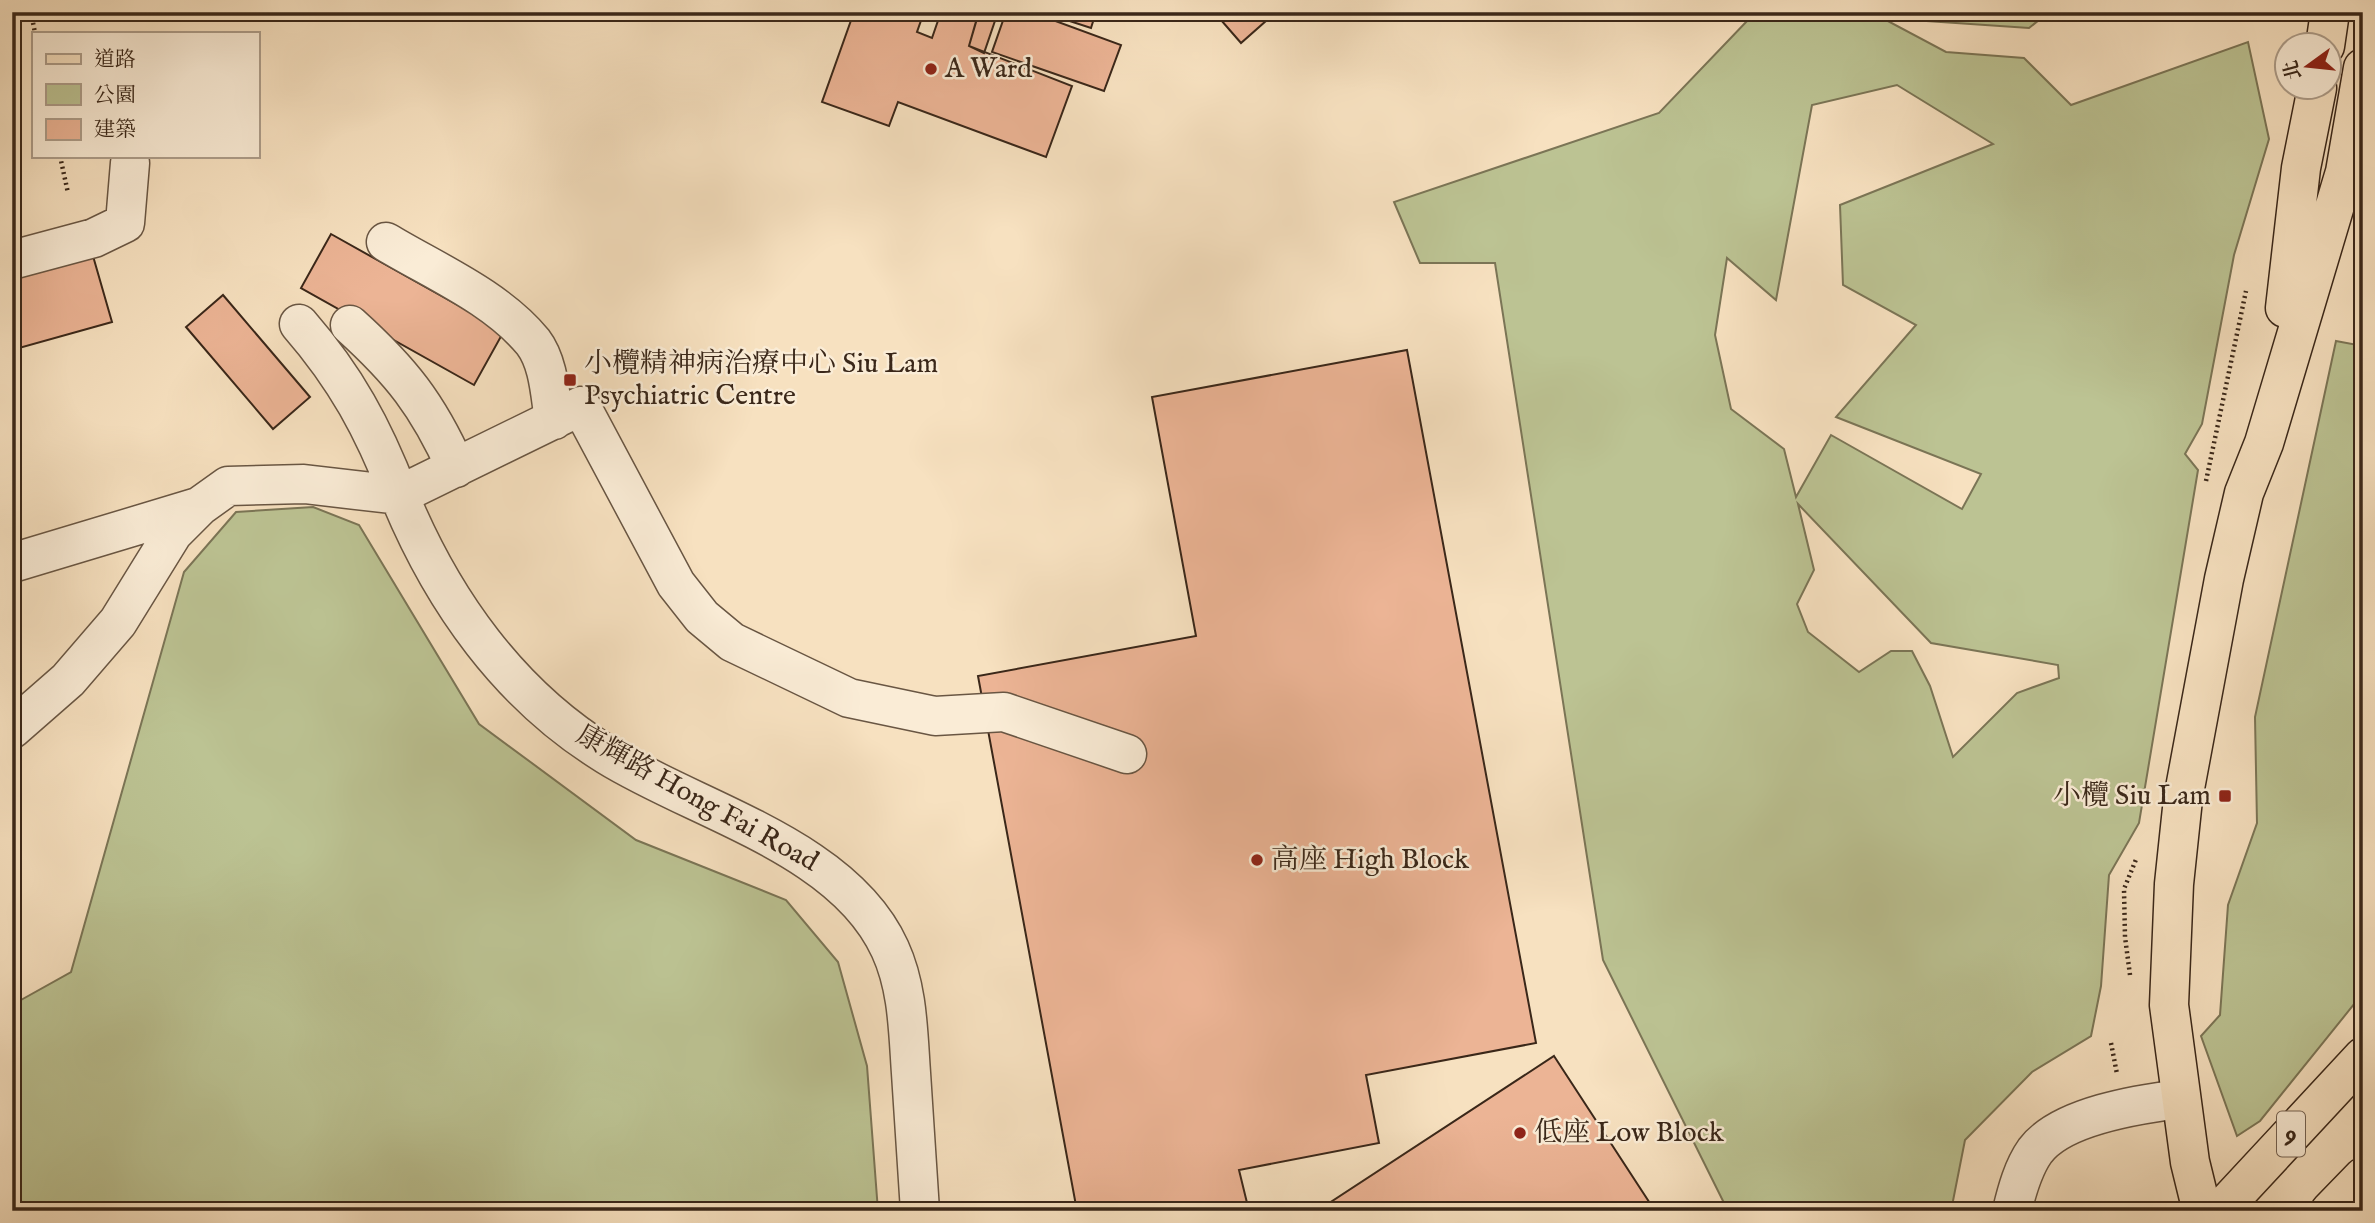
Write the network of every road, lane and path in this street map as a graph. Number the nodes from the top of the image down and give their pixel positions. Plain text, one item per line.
1 (31, 12) edge
2 (2330, 12) edge
3 (35, 32) edge
4 (2327, 32) edge
5 (2363, 68) edge
6 (2314, 102) edge
7 (2359, 115) edge
8 (60, 158) edge
9 (130, 163) dead end
10 (68, 193) dead end
11 (386, 242) dead end
12 (12, 260) edge
13 (299, 324) dead end
14 (350, 325) dead end
15 (2275, 407) junction
16 (567, 413) junction
17 (456, 468) junction
18 (399, 495) junction
19 (200, 506) junction
20 (12, 562) edge
21 (12, 730) edge
22 (1126, 754) dead end
23 (2124, 888) dead end
24 (2131, 984) dead end
25 (2363, 1057) edge
26 (2180, 1100) junction
27 (2363, 1177) edge
28 (920, 1211) edge
29 (2012, 1211) edge
30 (2202, 1211) edge
31 (2220, 1211) edge
32 (2330, 1211) edge

1 - 3 path
2 - 4 main road
5 - 7 main road
6 - 15 main road
7 - 15 main road
8 - 10 path
9 - 12 street
11 - 16 street
13 - 18 street, 康輝路 Hong Fai Road
14 - 17 street
15 - 26 main road
16 - 17 street
16 - 22 street
17 - 18 street
18 - 19 street
18 - 28 street, 康輝路 Hong Fai Road
19 - 20 street
19 - 21 street
23 - 24 path
25 - 31 main road, 9
26 - 29 street
26 - 30 main road
27 - 32 main road

